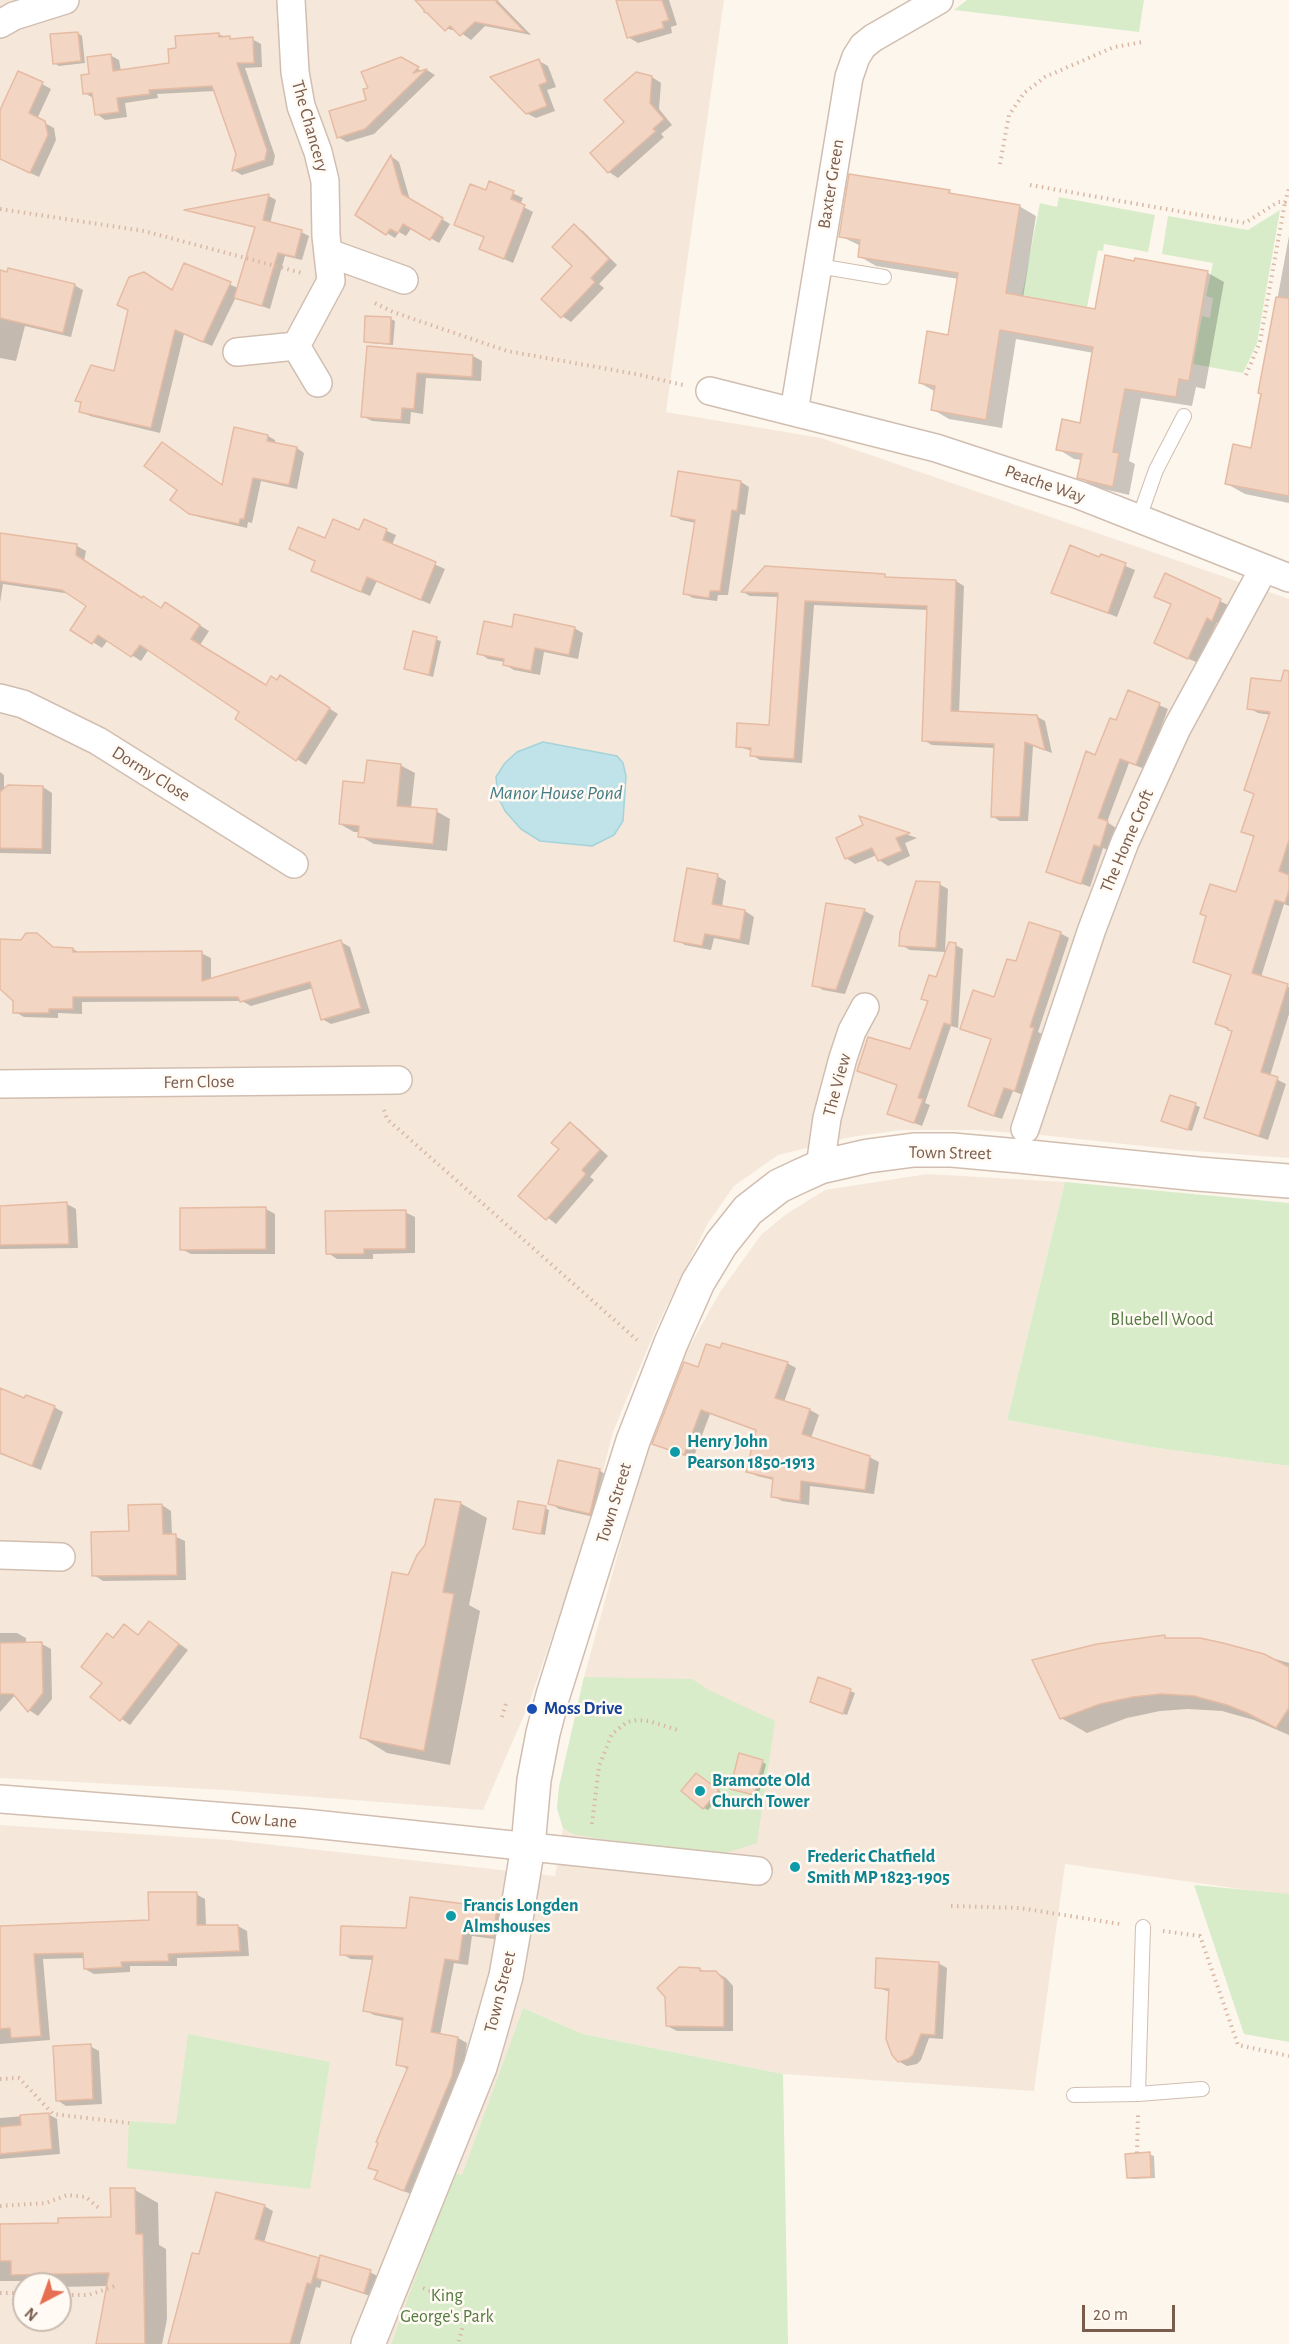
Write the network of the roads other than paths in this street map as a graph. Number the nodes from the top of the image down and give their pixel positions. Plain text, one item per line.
1 (65, 0) edge
2 (291, 0) edge
3 (939, 0) edge
4 (7, 14) edge
5 (329, 253) junction
6 (818, 266) junction
7 (884, 278) dead end
8 (404, 280) dead end
9 (296, 346) junction
10 (237, 352) dead end
11 (318, 383) dead end
12 (710, 391) road end
13 (794, 412) junction
14 (1184, 416) dead end
15 (1139, 518) junction
16 (1264, 568) junction
17 (1289, 578) edge
18 (0, 698) edge
19 (294, 864) dead end
20 (865, 1007) dead end
21 (387, 1080) road end
22 (0, 1084) edge
23 (1024, 1129) dead end
24 (820, 1167) junction
25 (1289, 1181) edge
26 (0, 1555) edge
27 (61, 1557) dead end
28 (0, 1799) edge
29 (528, 1846) junction
30 (758, 1871) dead end
31 (1143, 1927) road end
32 (1202, 2089) dead end
33 (1074, 2094) dead end
34 (1138, 2094) junction
35 (368, 2344) edge

1 - 4 street
2 - 5 street, The Chancery
3 - 6 street, Baxter Green
5 - 8 street
5 - 9 street, The Chancery
6 - 7 lane
6 - 13 street, Baxter Green
9 - 10 street
9 - 11 street
12 - 13 street, Peache Way
13 - 15 street, Peache Way
14 - 15 lane
15 - 16 street, Peache Way
16 - 17 street, Peache Way
16 - 23 street, The Home Croft
18 - 19 street, Dormy Close
20 - 24 street, The View
21 - 22 street, Fern Close
24 - 25 street, Town Street
24 - 29 street, Town Street
26 - 27 street
28 - 29 street, Cow Lane
29 - 30 street
29 - 35 street, Town Street
31 - 34 lane
32 - 34 lane
33 - 34 lane

